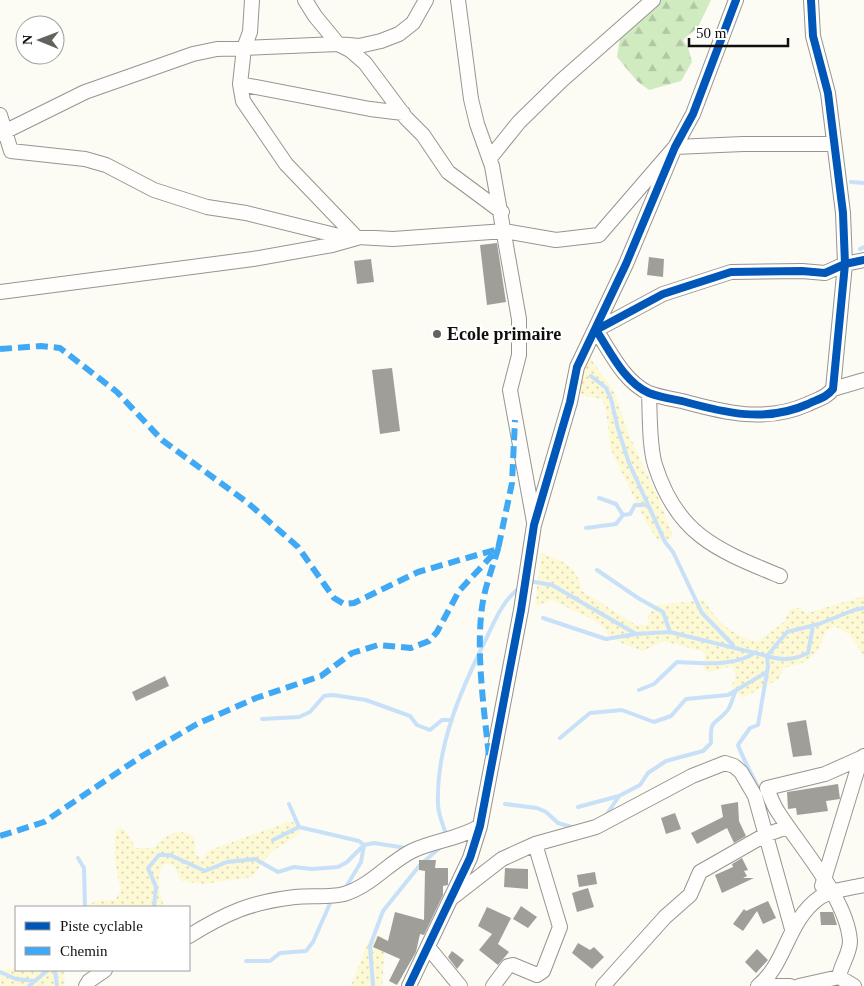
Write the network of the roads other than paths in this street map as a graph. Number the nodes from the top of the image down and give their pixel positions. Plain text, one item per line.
1 (252, 0) edge
2 (305, 0) edge
3 (426, 0) edge
4 (458, 0) edge
5 (653, 0) edge
6 (736, 0) edge
7 (811, 0) edge
8 (338, 44) junction
9 (244, 48) junction
10 (240, 84) junction
11 (403, 113) junction
12 (0, 115) edge
13 (2, 133) edge
14 (833, 144) junction
15 (675, 147) junction
16 (490, 158) junction
17 (502, 212) junction
18 (505, 231) junction
19 (357, 238) junction
20 (864, 260) edge
21 (845, 264) junction
22 (0, 292) edge
23 (596, 330) junction
24 (864, 380) edge
25 (833, 388) junction
26 (649, 393) junction
27 (534, 525) junction
28 (780, 576) dead end
29 (863, 757) edge
30 (480, 826) junction
31 (788, 827) junction
32 (765, 835) junction
33 (534, 844) junction
34 (823, 880) junction
35 (864, 885) edge
36 (826, 895) junction
37 (451, 899) junction
38 (792, 929) junction
39 (190, 935) edge
40 (428, 947) junction
41 (104, 971) edge
42 (839, 977) junction
43 (86, 986) edge
44 (409, 986) edge
45 (460, 986) edge
46 (493, 986) edge
47 (603, 986) edge
48 (759, 986) edge
49 (790, 986) edge
50 (799, 986) edge
51 (854, 986) edge

1 - 9 street
2 - 8 street
3 - 8 street
4 - 16 street
5 - 16 street
6 - 15 street
7 - 14 street
8 - 9 street
8 - 11 street
9 - 10 street
9 - 13 street
10 - 11 street
10 - 19 street
11 - 17 street
12 - 13 street
13 - 19 street
14 - 15 street
14 - 21 street
15 - 18 street
15 - 23 street
16 - 17 street
17 - 18 street
18 - 19 street
18 - 27 street
19 - 22 street
20 - 21 street
21 - 23 street
21 - 25 street
23 - 26 street
23 - 27 street
24 - 25 street
25 - 26 street
26 - 28 street
27 - 30 street
29 - 31 street
29 - 34 street
30 - 37 street
30 - 39 street
31 - 32 street
31 - 34 street
32 - 33 street
32 - 38 street
32 - 47 street
33 - 37 street
33 - 46 street
34 - 36 street
35 - 36 street
36 - 38 street
36 - 42 street
37 - 40 street
38 - 48 street
40 - 44 street
40 - 45 street
41 - 43 street
42 - 50 street
42 - 51 street
48 - 49 street

